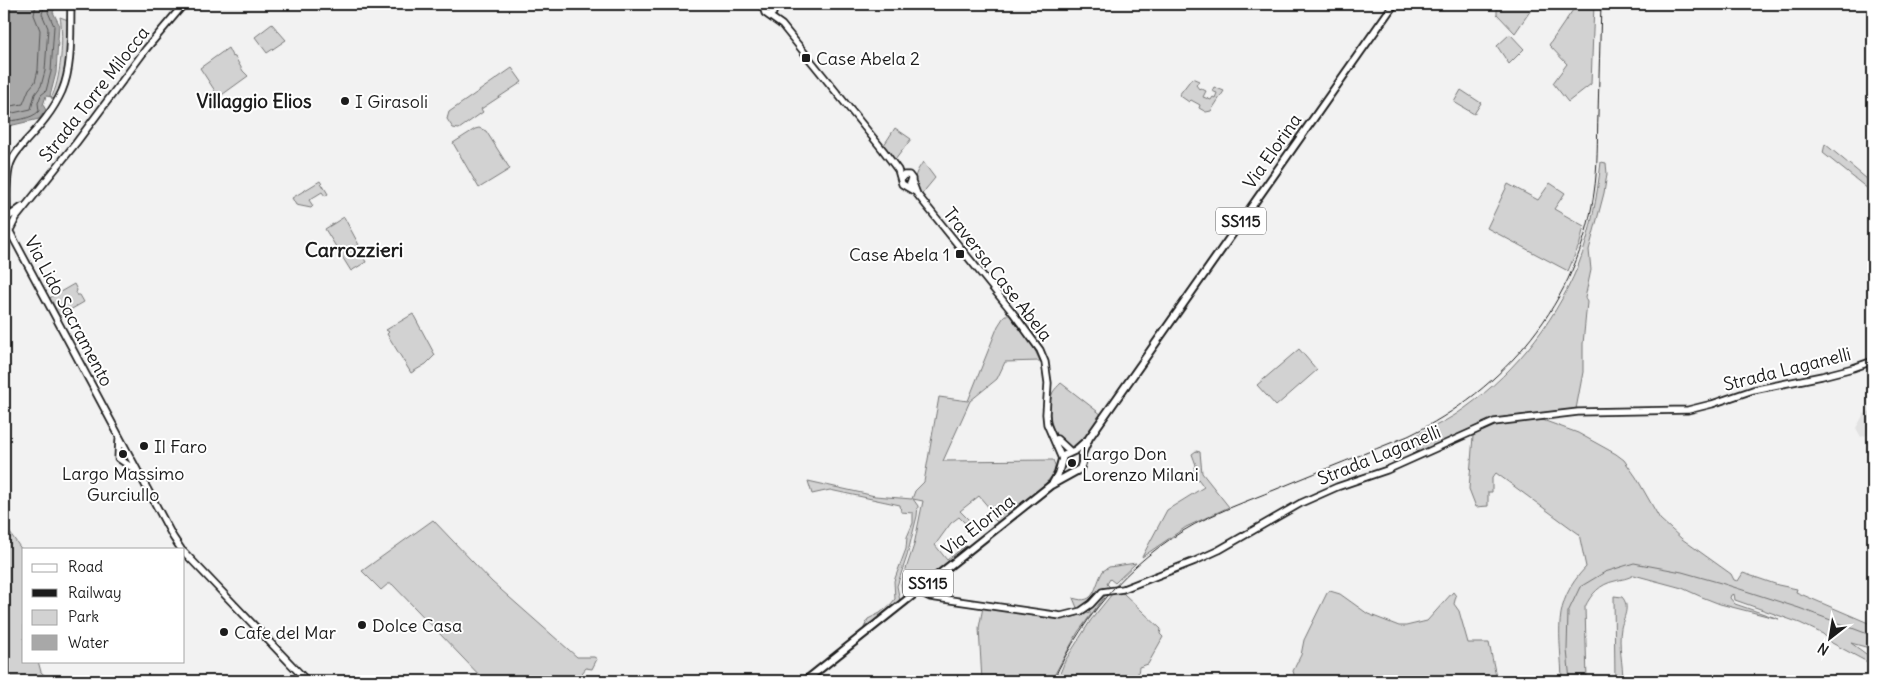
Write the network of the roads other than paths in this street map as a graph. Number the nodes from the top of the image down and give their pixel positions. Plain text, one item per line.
1 (71, 4) edge
2 (184, 4) edge
3 (1394, 4) edge
4 (763, 6) edge
5 (772, 6) edge
6 (768, 15) junction
7 (782, 25) junction
8 (898, 170) junction
9 (906, 175) junction
10 (901, 179) junction
11 (912, 181) junction
12 (905, 186) junction
13 (916, 192) junction
14 (28, 203) junction
15 (7, 205) junction
16 (20, 208) junction
17 (7, 218) junction
18 (16, 218) junction
19 (10, 232) junction
20 (1873, 361) edge
21 (1053, 436) junction
22 (119, 437) junction
23 (1089, 438) junction
24 (118, 452) junction
25 (1072, 452) junction
26 (127, 453) junction
27 (120, 459) junction
28 (1082, 460) junction
29 (1062, 462) junction
30 (136, 470) junction
31 (1071, 473) junction
32 (1051, 485) junction
33 (180, 548) edge
34 (185, 553) edge
35 (918, 591) junction
36 (307, 681) edge
37 (805, 681) edge

1 - 15 street, Via Lido Sacramento
2 - 14 street, Strada Torre Milocca
3 - 23 main road, Via Elorina / SS115
4 - 5 street
4 - 6 street
5 - 6 street
5 - 7 street
6 - 7 street
7 - 8 street
8 - 9 street
8 - 10 street
9 - 10 street
9 - 11 street
10 - 12 street
11 - 12 street
11 - 13 street
12 - 13 street
13 - 21 street, Traversa Case Abela
14 - 16 street
14 - 18 street, Strada Torre Milocca
15 - 16 street
15 - 17 street, Via Lido Sacramento
16 - 17 street
17 - 18 street
17 - 19 street, Via Lido Sacramento
18 - 19 street, Strada Torre Milocca
19 - 22 street, Via Lido Sacramento
20 - 35 street, Strada Laganelli
21 - 25 street
21 - 29 street, Traversa Case Abela
22 - 24 street
22 - 26 street, Via Lido Sacramento
23 - 25 main road
23 - 28 main road
24 - 26 street
24 - 27 street
25 - 28 main road
25 - 29 main road
26 - 27 street
26 - 30 street, Via Lido Sacramento
27 - 30 street
28 - 31 main road
29 - 31 main road
29 - 32 main road
30 - 33 street
31 - 32 main road, Via Elorina
32 - 35 main road, Via Elorina / SS115
34 - 36 street
35 - 37 main road, Via Elorina / SS115

